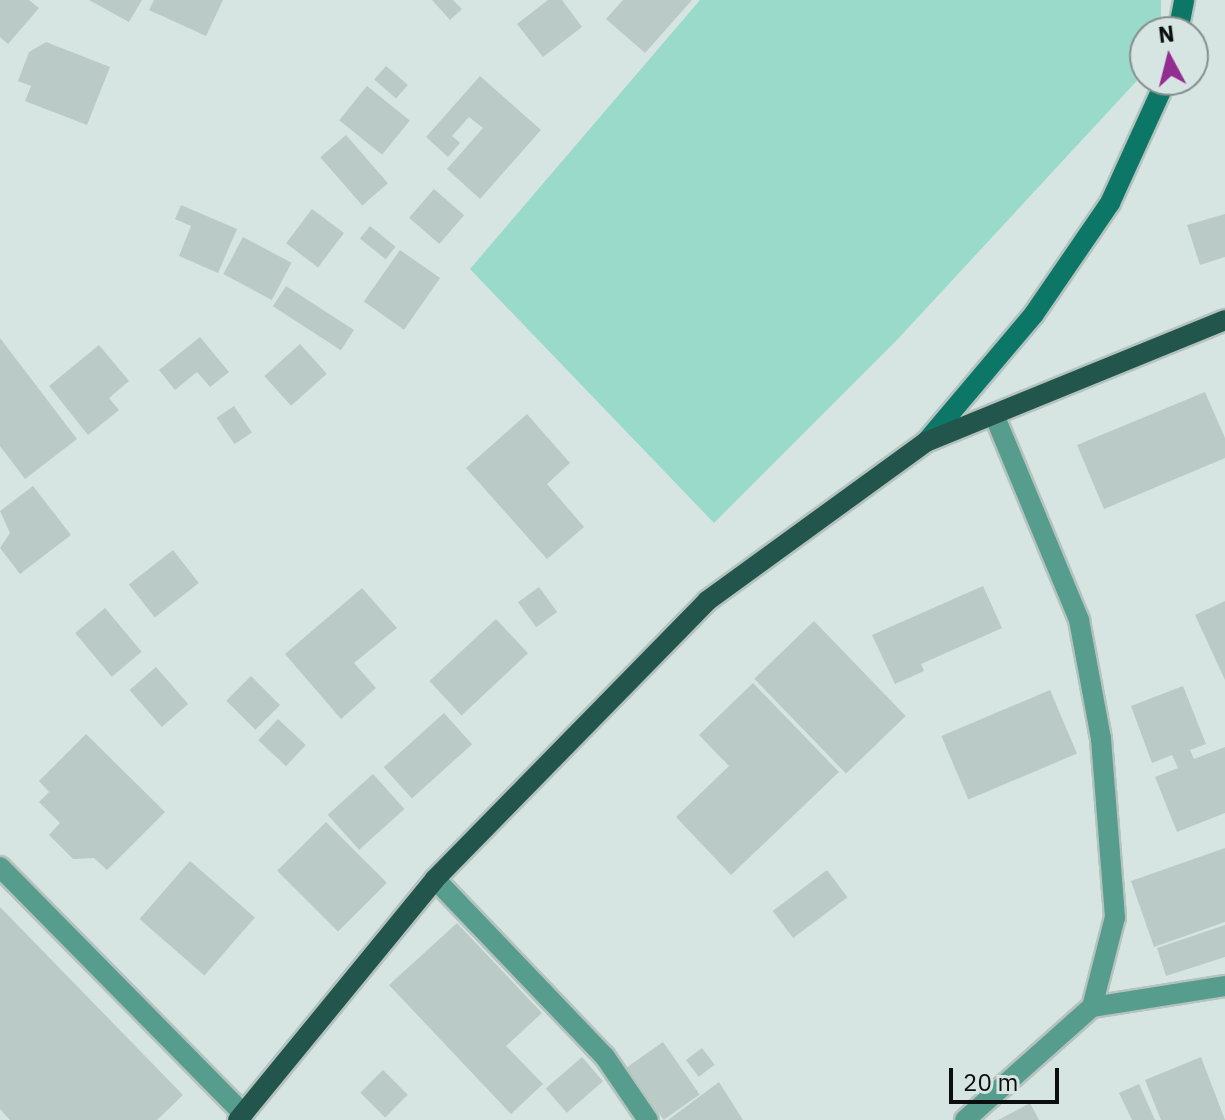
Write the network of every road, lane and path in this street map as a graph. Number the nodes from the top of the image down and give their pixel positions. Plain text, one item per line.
1 (1159, 96) edge
2 (1223, 326) edge
3 (995, 417) junction
4 (926, 442) junction
5 (0, 867) edge
6 (435, 879) junction
7 (1225, 986) edge
8 (1092, 1007) junction
9 (241, 1117) edge
10 (648, 1120) edge
11 (965, 1120) edge

1 - 4 main road
2 - 3 main road
3 - 4 main road
3 - 8 street
4 - 6 main road
5 - 9 street
6 - 9 main road
6 - 10 street
7 - 8 street
8 - 11 street

